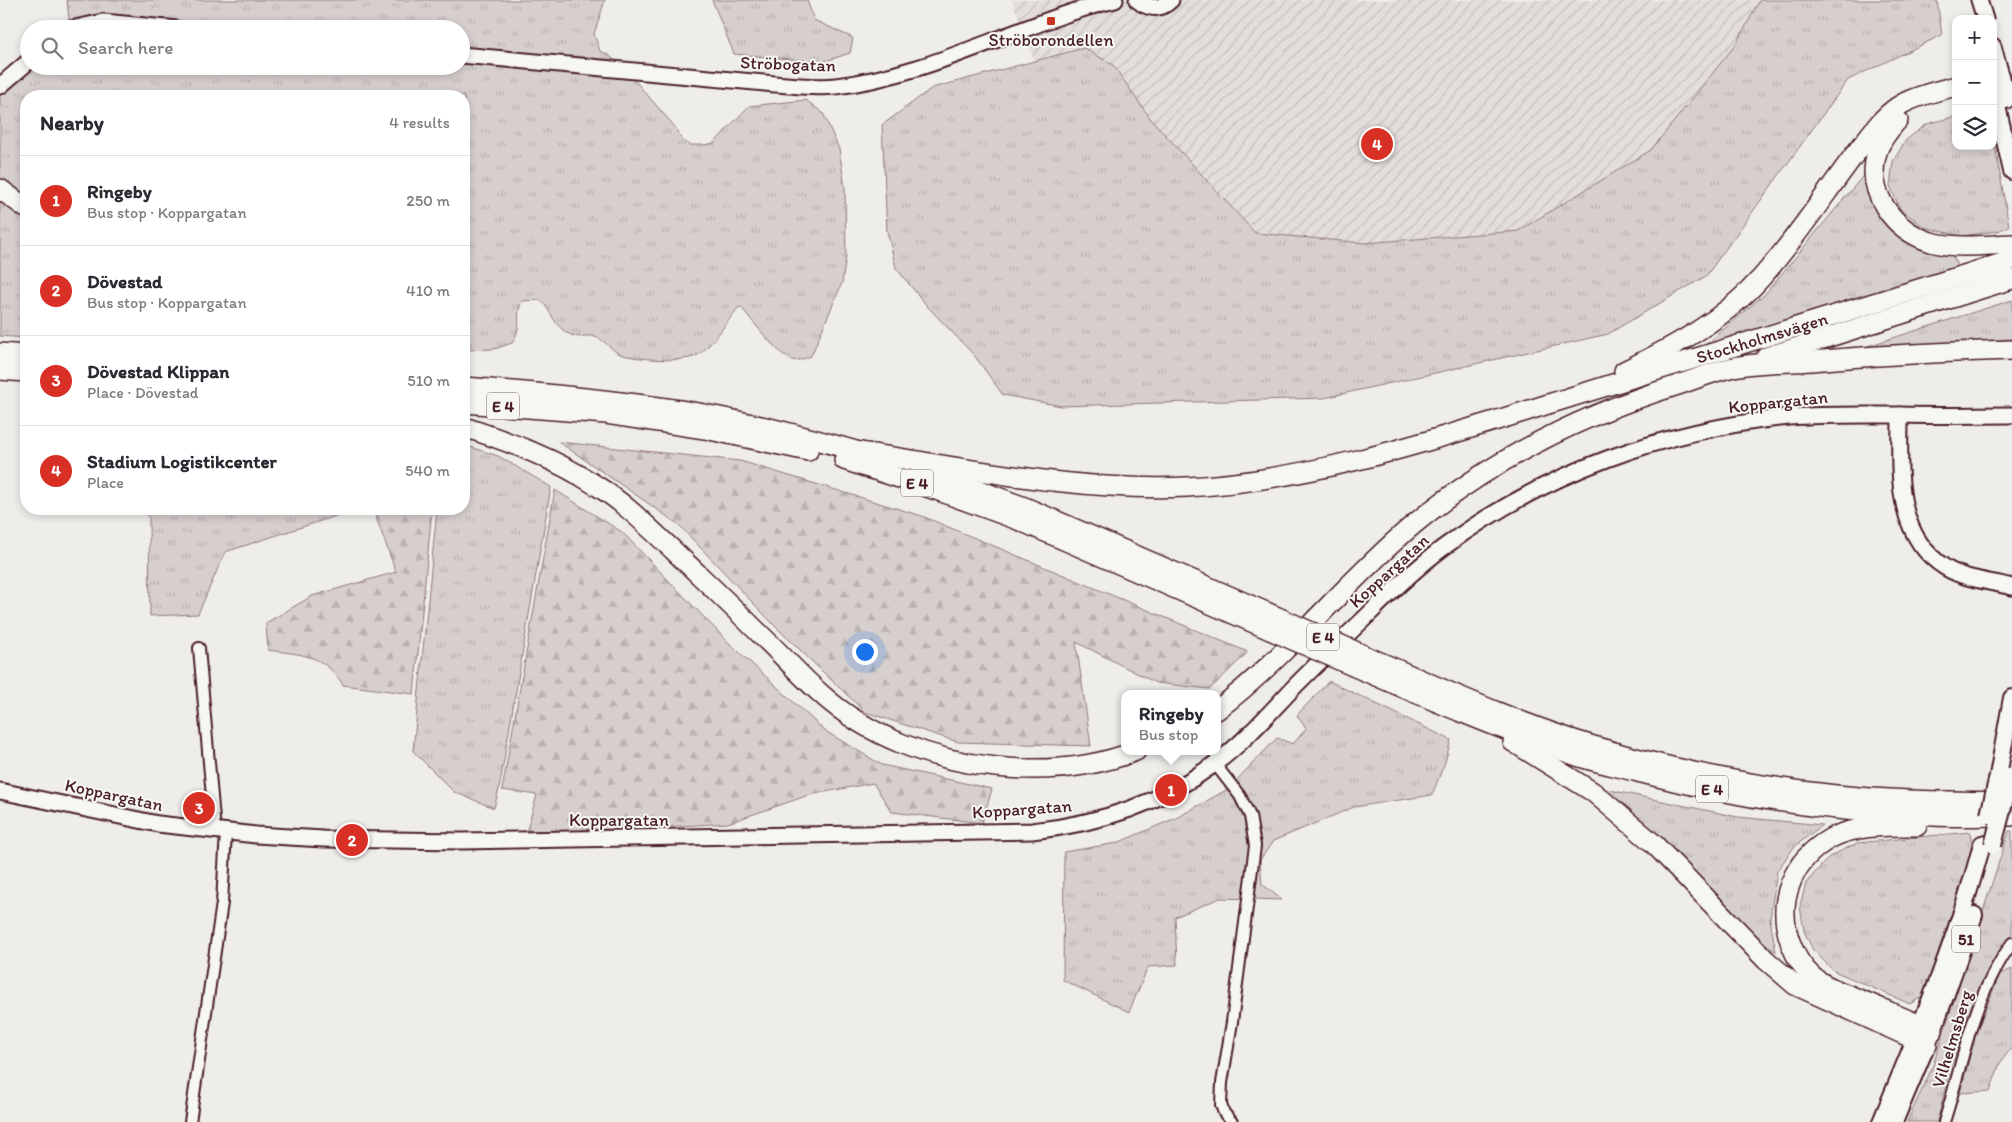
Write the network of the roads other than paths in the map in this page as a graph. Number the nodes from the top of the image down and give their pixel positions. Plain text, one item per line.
1 (1137, 0) edge
2 (1170, 0) edge
3 (1975, 0) edge
4 (1979, 0) edge
5 (1108, 1) edge
6 (1977, 15) edge
7 (1984, 15) edge
8 (470, 56) edge
9 (20, 69) edge
10 (1997, 83) edge
11 (0, 86) edge
12 (1952, 87) edge
13 (1952, 99) edge
14 (2012, 124) edge
15 (2012, 171) edge
16 (0, 189) edge
17 (20, 204) edge
18 (2012, 244) edge
19 (2012, 260) edge
20 (2012, 280) edge
21 (2012, 350) edge
22 (0, 353) edge
23 (20, 355) edge
24 (1734, 367) junction
25 (0, 370) edge
26 (20, 372) edge
27 (470, 388) edge
28 (1574, 396) junction
29 (470, 403) edge
30 (1900, 415) junction
31 (2012, 415) edge
32 (470, 429) edge
33 (853, 451) junction
34 (2012, 579) edge
35 (1994, 582) junction
36 (2012, 587) edge
37 (1275, 624) junction
38 (199, 648) dead end
39 (1361, 662) junction
40 (2012, 698) edge
41 (1221, 707) edge
42 (1459, 712) junction
43 (1123, 755) edge
44 (1215, 764) junction
45 (2007, 773) edge
46 (0, 791) edge
47 (2012, 795) edge
48 (1946, 801) junction
49 (2012, 802) edge
50 (2012, 817) edge
51 (221, 832) junction
52 (2012, 943) edge
53 (1924, 1035) junction
54 (190, 1122) edge
55 (1232, 1122) edge
56 (1881, 1122) edge
57 (1894, 1122) edge
58 (1944, 1122) edge

1 - 2 street
3 - 6 street
4 - 7 street
5 - 8 street, Ströbogatan
9 - 11 street
10 - 14 main road
10 - 15 main road
12 - 28 highway
13 - 18 highway
16 - 17 highway
19 - 28 highway, Stockholmsvägen
20 - 24 highway, Stockholmsvägen
21 - 24 highway
22 - 23 highway
24 - 41 highway
25 - 26 highway
27 - 33 highway, E 4
28 - 33 highway, Stockholmsvägen
29 - 37 highway, E 4
30 - 31 street, Koppargatan
30 - 35 street
30 - 44 street, Koppargatan
32 - 43 highway
33 - 37 highway, E 4
34 - 35 street
35 - 36 street
37 - 39 highway, E 4, bridge
38 - 51 street
39 - 42 highway, E 4
39 - 48 highway, E 4
40 - 45 main road, 51
42 - 50 highway, E 4
42 - 53 highway
44 - 51 street, Koppargatan
44 - 55 street
45 - 53 main road, 51, bridge
46 - 51 street, Koppargatan
47 - 48 highway
48 - 49 highway, E 4
50 - 53 highway
51 - 54 street
52 - 58 street, Vilhelmsberg
53 - 56 main road, 51
53 - 57 main road, 51

